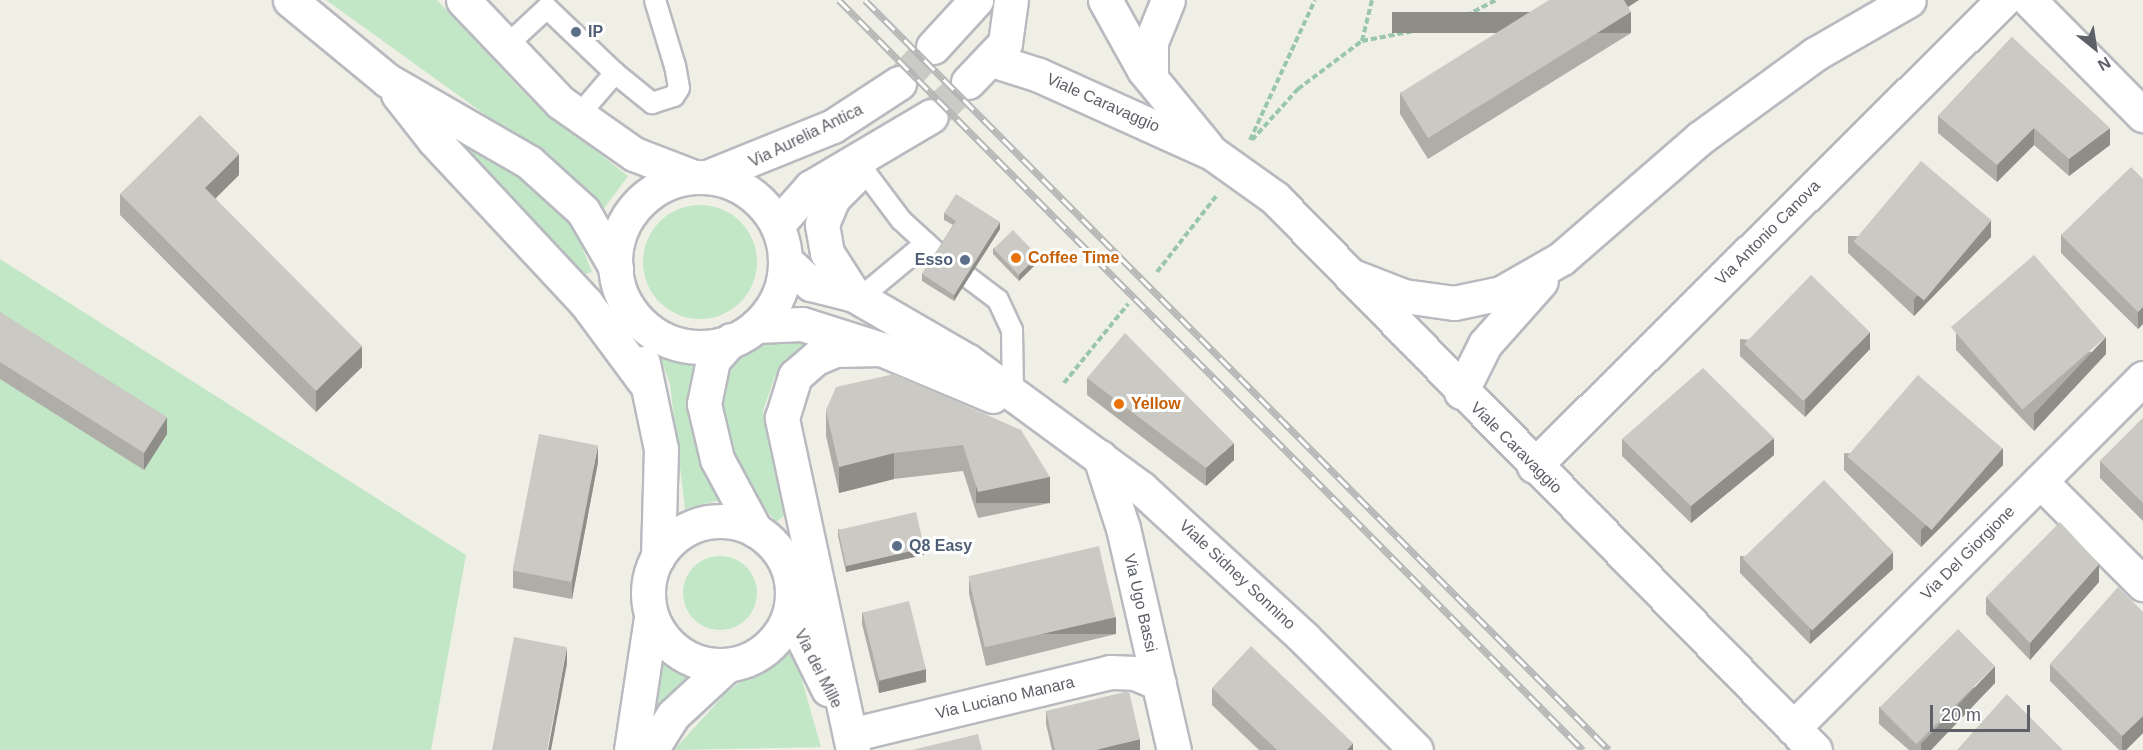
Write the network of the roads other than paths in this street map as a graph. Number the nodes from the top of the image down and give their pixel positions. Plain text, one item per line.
1 (290, 0) edge
2 (463, 0) edge
3 (654, 0) edge
4 (1011, 0) edge
5 (1105, 0) edge
6 (1168, 0) edge
7 (1909, 0) edge
8 (2003, 0) edge
9 (2029, 0) edge
10 (964, 6) edge
11 (506, 46) junction
12 (933, 47) tunnel mouth
13 (992, 60) junction
14 (615, 73) junction
15 (1151, 78) junction
16 (387, 80) junction
17 (968, 82) tunnel mouth
18 (899, 84) tunnel mouth
19 (2143, 115) edge
20 (578, 116) junction
21 (931, 116) tunnel mouth
22 (1232, 155) junction
23 (871, 159) junction
24 (700, 177) junction
25 (777, 225) junction
26 (1562, 258) junction
27 (786, 261) junction
28 (616, 268) junction
29 (1350, 274) junction
30 (969, 278) edge
31 (857, 296) junction
32 (632, 312) junction
33 (743, 333) junction
34 (880, 349) junction
35 (2143, 378) edge
36 (647, 386) junction
37 (1461, 392) junction
38 (1013, 394) junction
39 (1044, 417) junction
40 (1101, 457) junction
41 (1534, 466) junction
42 (2040, 481) junction
43 (755, 530) junction
44 (658, 557) junction
45 (2143, 584) edge
46 (790, 612) junction
47 (651, 617) junction
48 (726, 666) junction
49 (1159, 683) junction
50 (850, 737) edge
51 (1804, 739) edge
52 (631, 750) edge
53 (651, 750) edge
54 (1174, 750) edge
55 (1416, 750) edge

1 - 16 street
2 - 11 street
3 - 14 lane
4 - 13 street
5 - 15 street, Viale Caravaggio
6 - 15 street
7 - 26 street
8 - 41 street, Via Antonio Canova
9 - 19 street
10 - 12 street
11 - 14 lane
11 - 20 street
13 - 17 street
13 - 22 street, Viale Caravaggio
14 - 20 lane
15 - 22 street, Viale Caravaggio
16 - 28 street
16 - 36 street
18 - 24 street, Via Aurelia Antica
20 - 24 street
21 - 23 street
22 - 29 street, Viale Caravaggio
23 - 25 street
23 - 31 street
23 - 31 lane
24 - 25 street
24 - 28 street
25 - 27 street
26 - 29 street
26 - 37 street
27 - 31 street, Viale Sidney Sonnino
27 - 33 street
28 - 32 street
29 - 37 street, Viale Caravaggio
30 - 38 lane
31 - 38 street, Viale Sidney Sonnino
32 - 33 street
32 - 36 street
33 - 34 street, Viale Sidney Sonnino
33 - 43 street
34 - 39 street, Viale Sidney Sonnino
34 - 50 street
35 - 42 street, Via Del Giorgione
36 - 44 street
37 - 41 street, Viale Caravaggio
38 - 39 street, Viale Sidney Sonnino
39 - 40 street, Viale Sidney Sonnino
40 - 49 street, Via Ugo Bassi
40 - 55 street, Viale Sidney Sonnino
41 - 51 street, Viale Caravaggio
42 - 45 street
42 - 51 street, Via Del Giorgione
43 - 44 street
43 - 46 street
44 - 47 street
46 - 48 street
46 - 50 street, Via dei Mille
47 - 48 street
47 - 52 street
48 - 53 street
49 - 50 street, Via Luciano Manara
49 - 54 street, Via Ugo Bassi

